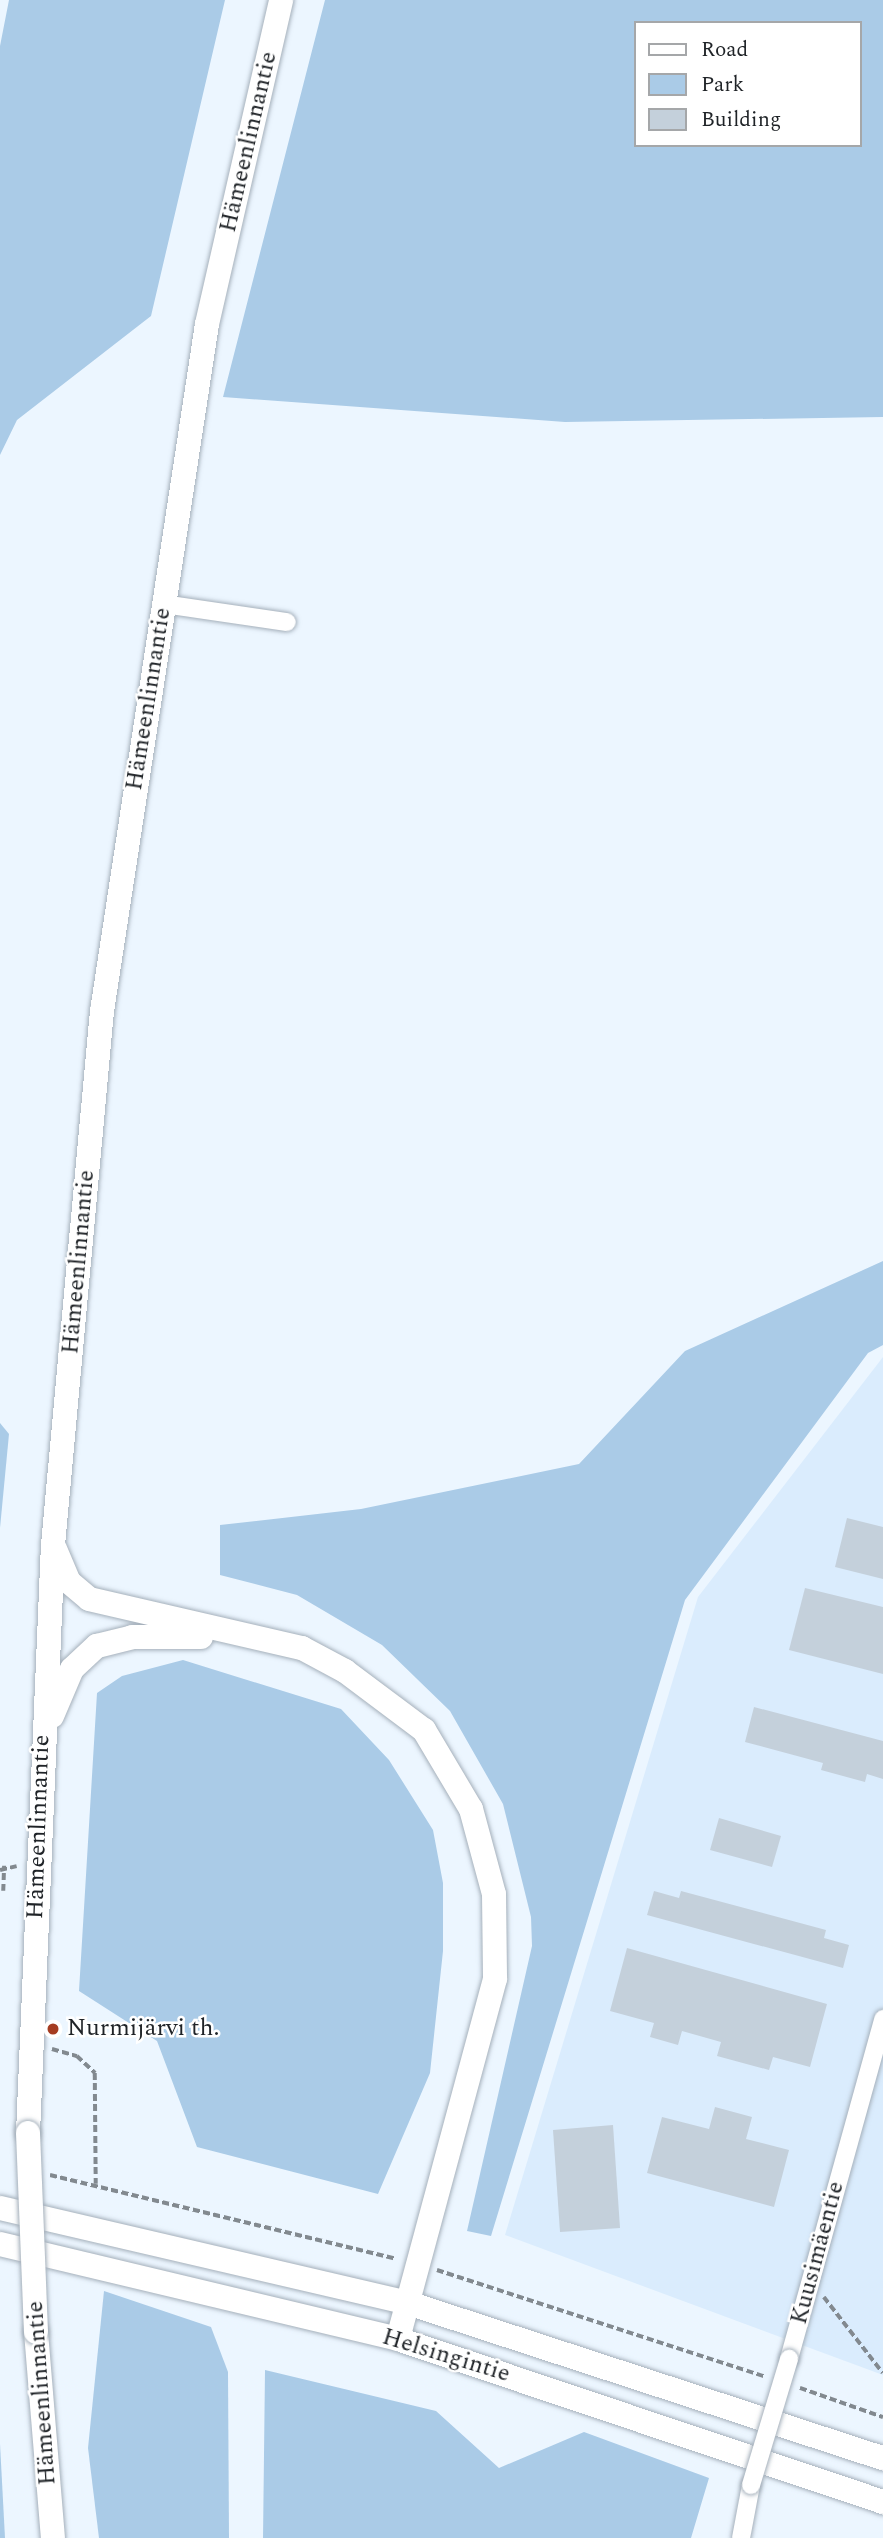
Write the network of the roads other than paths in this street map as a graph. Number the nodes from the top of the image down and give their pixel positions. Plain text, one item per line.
1 (281, 0) edge
2 (163, 604) junction
3 (287, 622) dead end
4 (53, 1545) junction
5 (260, 1636) junction
6 (41, 1750) junction
7 (883, 2019) edge
8 (0, 2208) edge
9 (0, 2244) edge
10 (408, 2303) junction
11 (398, 2339) junction
12 (883, 2458) edge
13 (883, 2502) edge
14 (53, 2538) edge
15 (741, 2538) edge

1 - 2 main road, Hämeenlinnantie
2 - 3 street
2 - 4 main road, Hämeenlinnantie
4 - 5 main road
4 - 6 main road, Hämeenlinnantie
5 - 6 main road
5 - 10 main road
6 - 14 main road, Hämeenlinnantie, bridge
7 - 15 street, Kuusimäentie, bridge
8 - 10 main road, Helsingintie
9 - 11 main road, Helsingintie
10 - 11 main road
10 - 12 main road, Helsingintie
11 - 13 main road, Helsingintie

